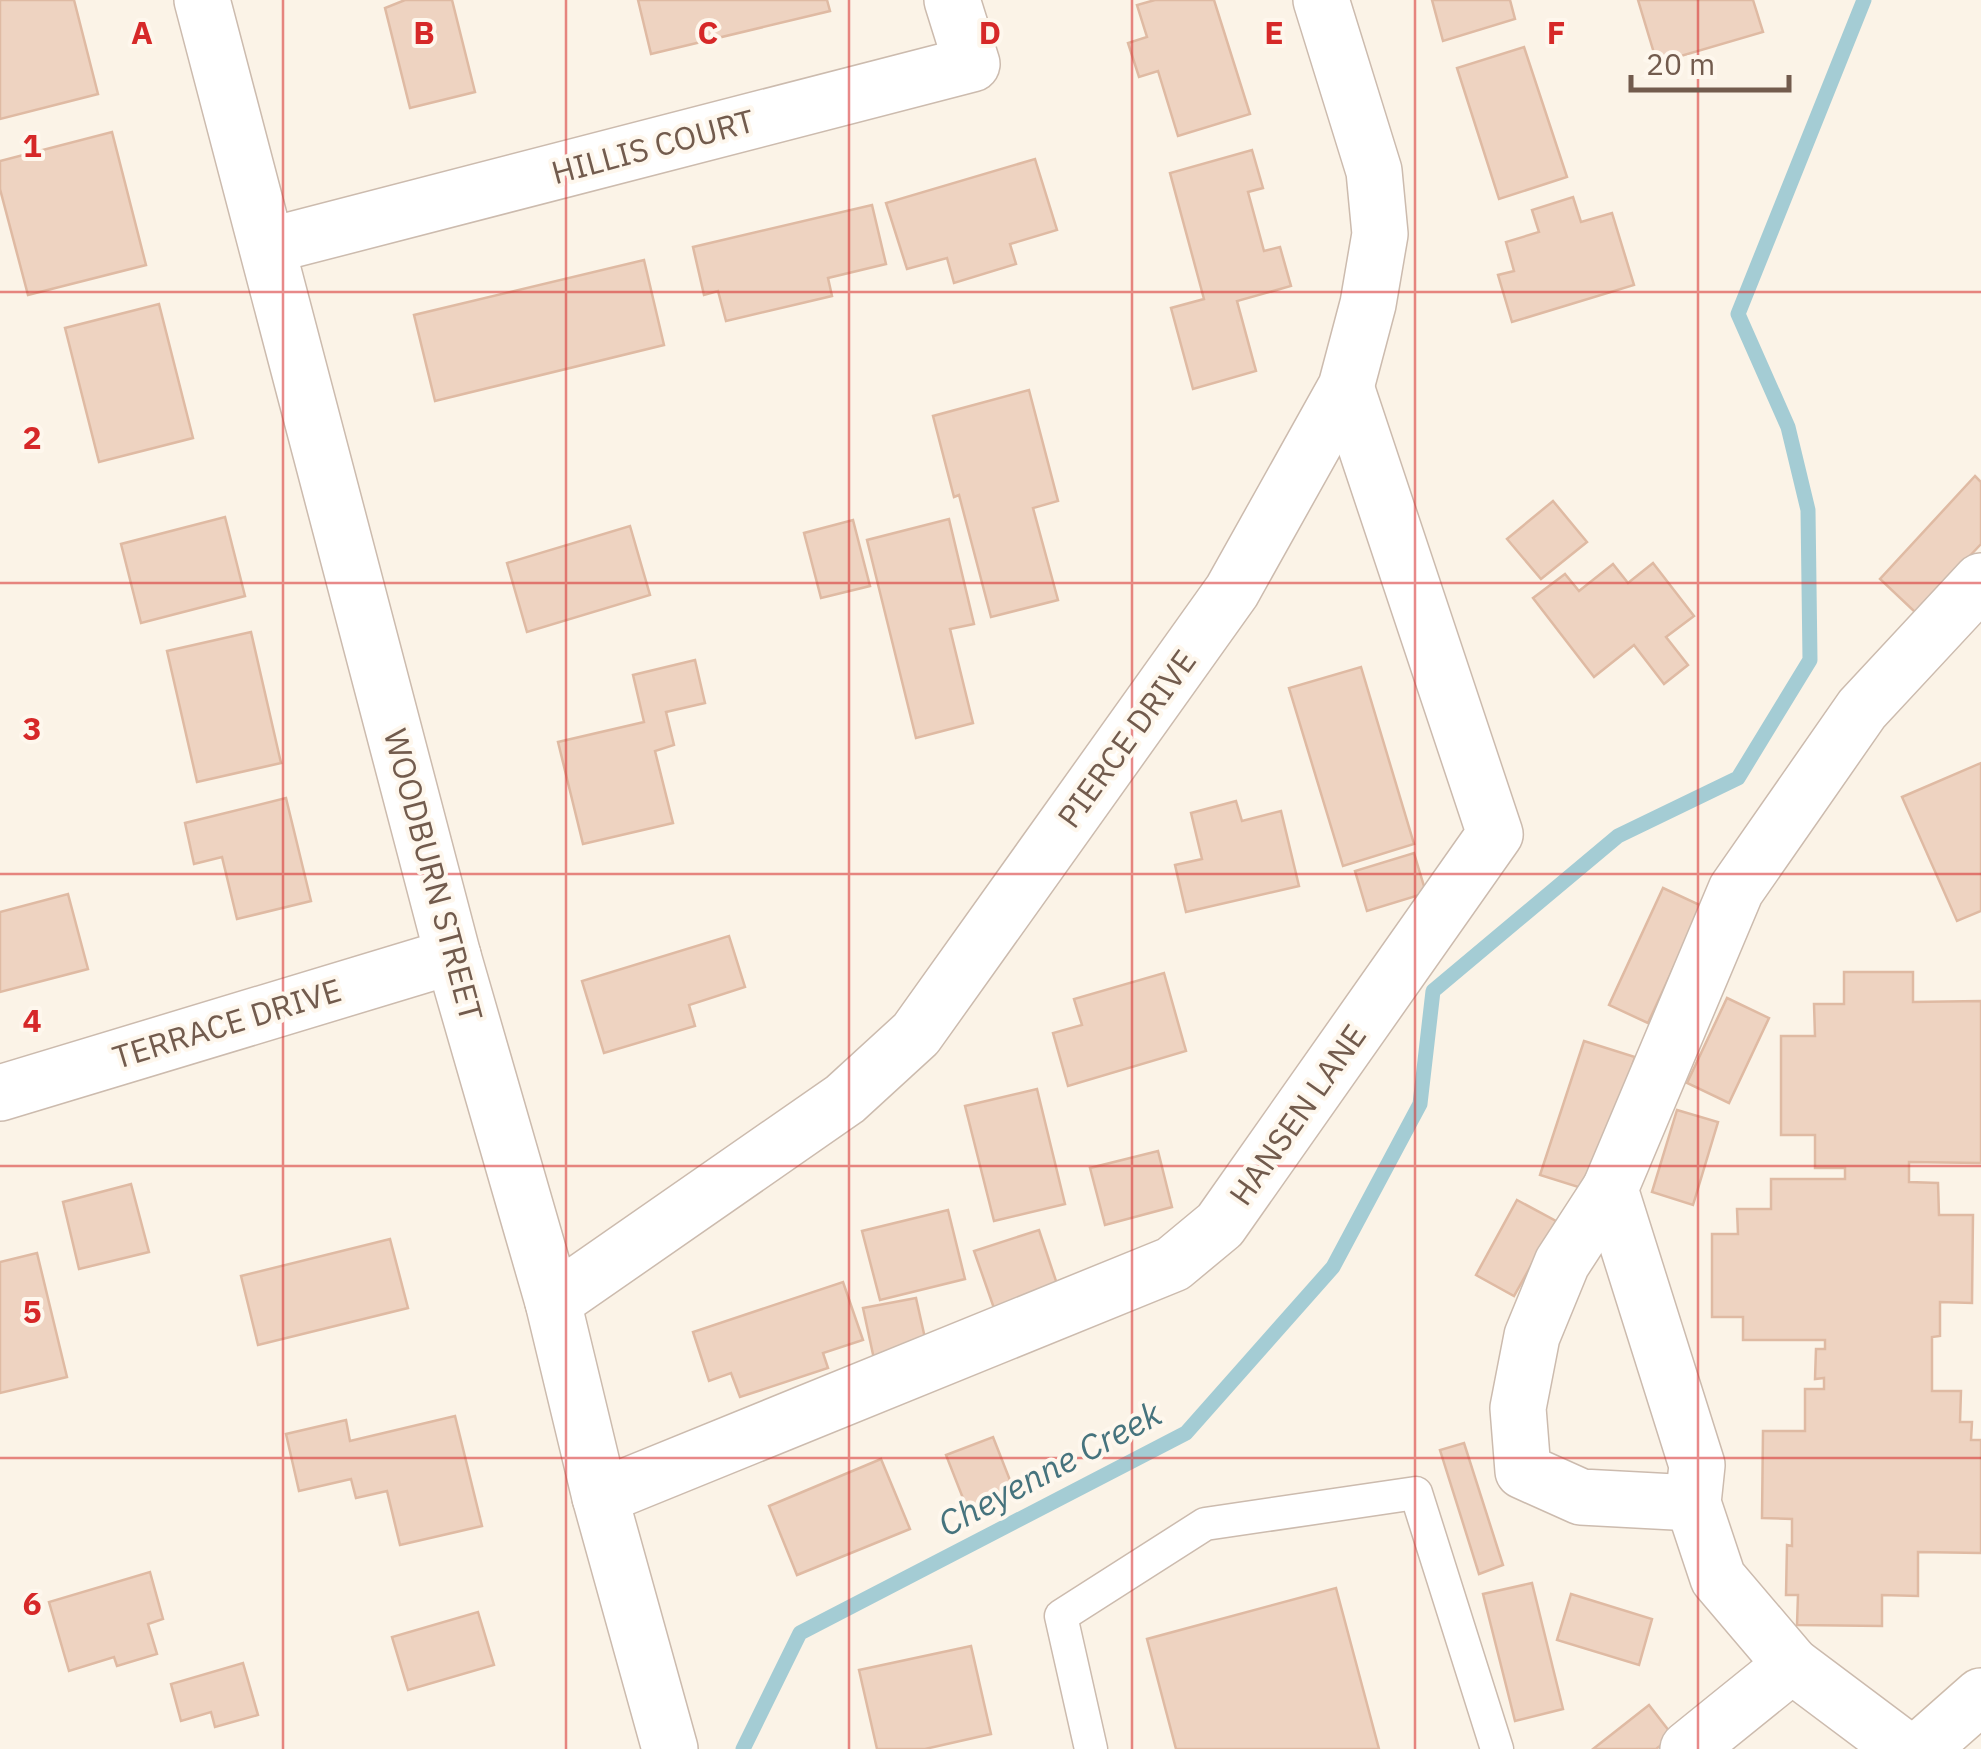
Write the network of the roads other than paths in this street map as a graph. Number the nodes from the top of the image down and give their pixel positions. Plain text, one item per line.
1 (202, 0) edge
2 (952, 0) edge
3 (1321, 0) edge
4 (268, 246) junction
5 (1346, 387) junction
6 (1981, 581) edge
7 (454, 956) junction
8 (0, 1093) edge
9 (1610, 1188) junction
10 (553, 1302) junction
11 (600, 1497) junction
12 (1693, 1502) junction
13 (1792, 1665) junction
14 (1981, 1696) edge
15 (669, 1745) edge
16 (1091, 1749) edge
17 (1498, 1749) edge
18 (1688, 1749) edge
19 (1904, 1749) edge
20 (1921, 1749) edge

1 - 4 street, WOODBURN STREET
2 - 4 street, HILLIS COURT
3 - 5 street, PIERCE DRIVE
4 - 7 street, WOODBURN STREET
5 - 10 street, PIERCE DRIVE
5 - 11 street, HANSEN LANE
6 - 9 street
7 - 8 street, TERRACE DRIVE
7 - 10 street, WOODBURN STREET
9 - 12 street
9 - 12 street
10 - 11 street, WOODBURN STREET
11 - 15 street, WOODBURN STREET
12 - 13 street
13 - 18 street
13 - 19 street
14 - 20 street
16 - 17 lane

